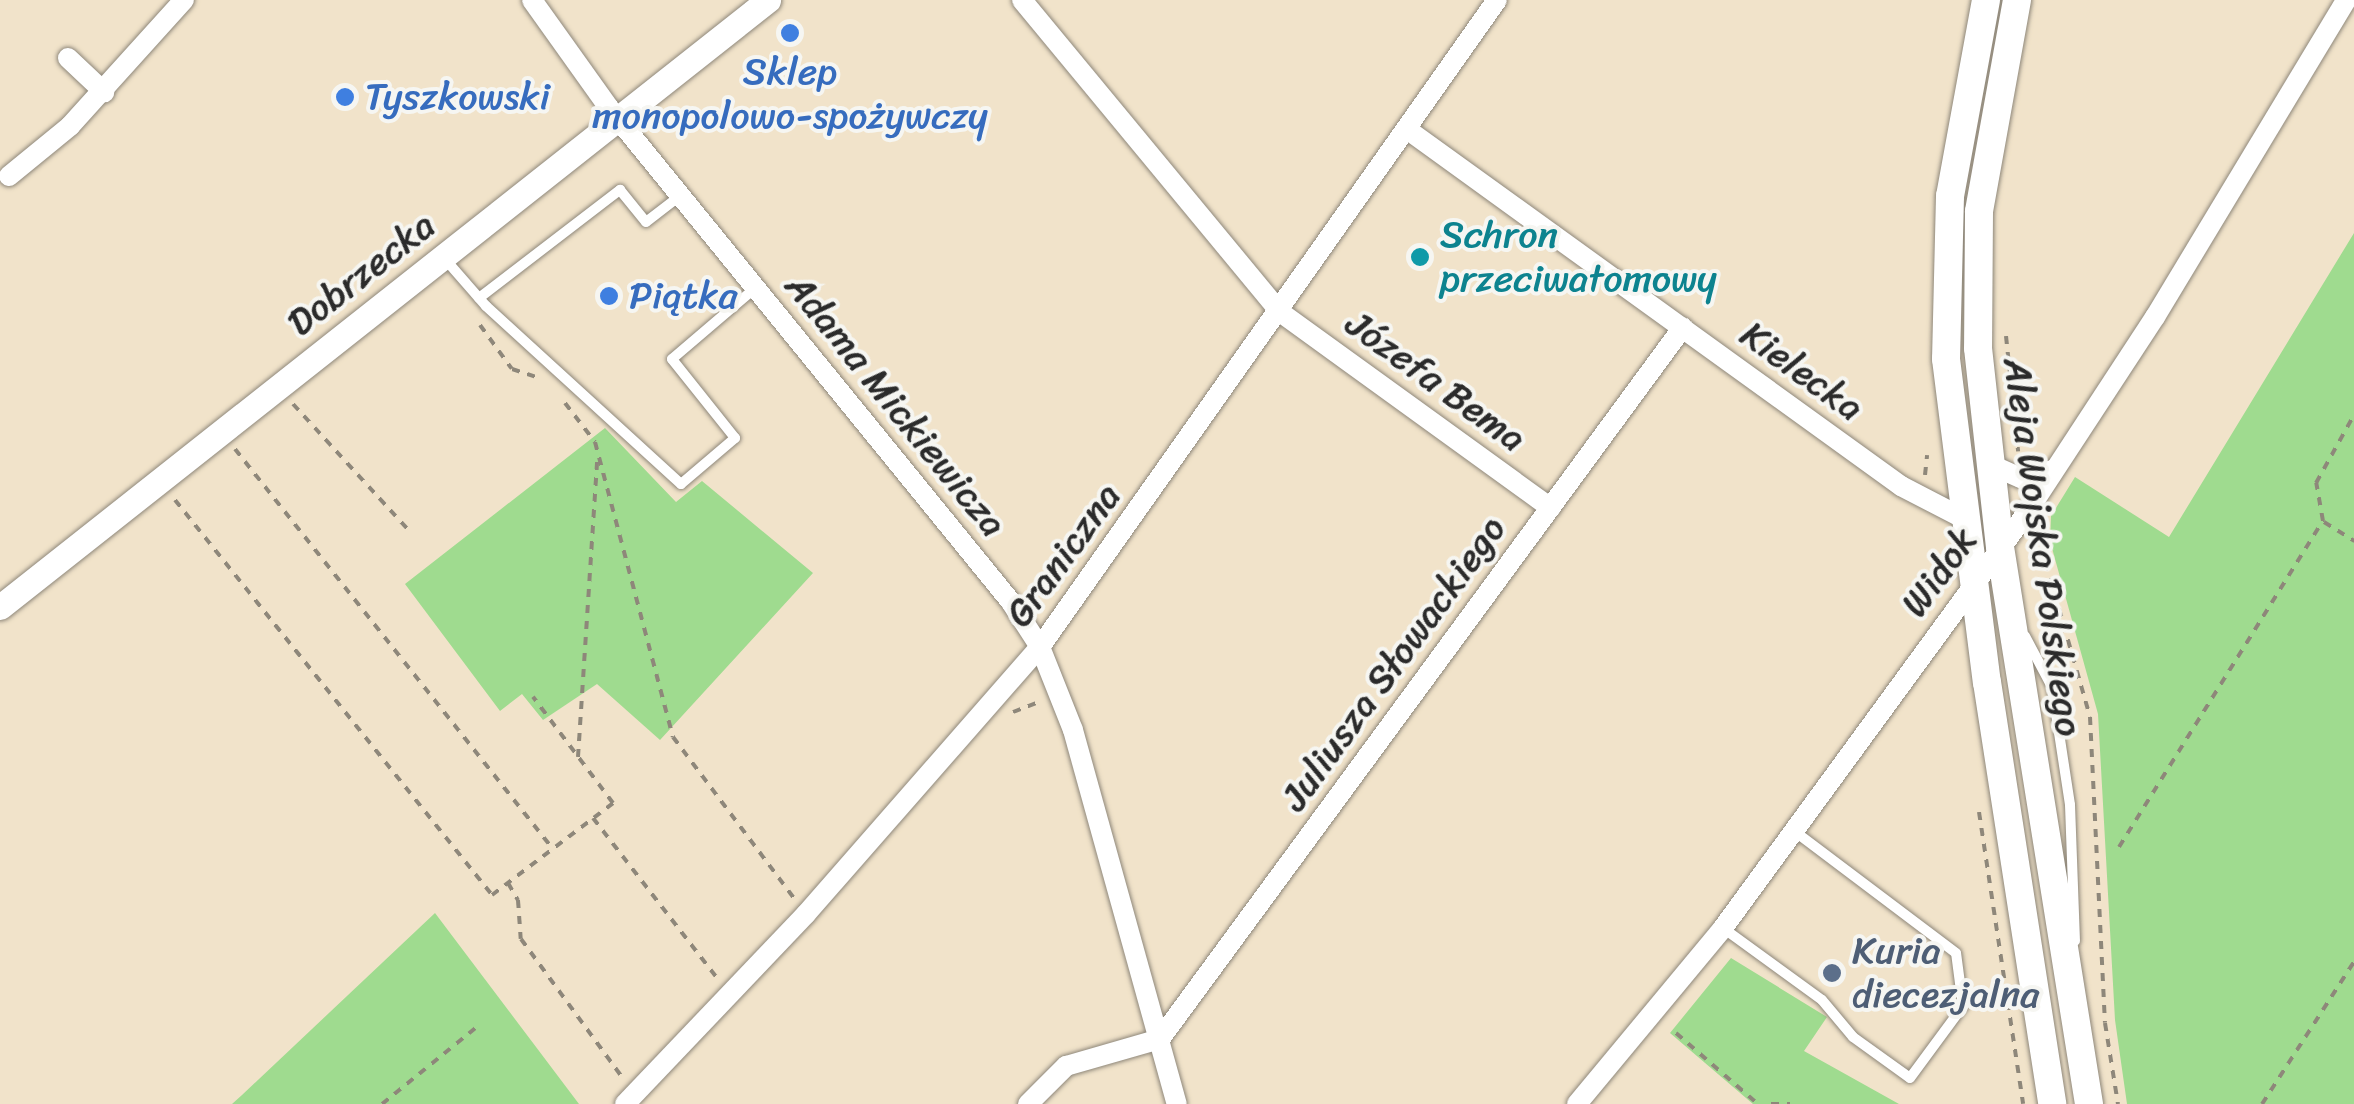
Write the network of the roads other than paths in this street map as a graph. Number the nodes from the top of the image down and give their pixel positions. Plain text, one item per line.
1 (184, 0) edge
2 (532, 0) edge
3 (768, 0) edge
4 (1022, 0) edge
5 (1497, 0) edge
6 (1986, 0) edge
7 (2017, 0) edge
8 (2346, 0) edge
9 (68, 58) dead end
10 (104, 92) junction
11 (618, 120) junction
12 (1408, 130) junction
13 (9, 176) dead end
14 (682, 195) junction
15 (444, 257) junction
16 (756, 288) junction
17 (479, 298) junction
18 (1280, 312) junction
19 (1683, 328) junction
20 (1989, 464) junction
21 (2053, 470) junction
22 (1551, 508) junction
23 (1965, 519) junction
24 (2000, 547) junction
25 (1974, 585) junction
26 (0, 607) edge
27 (1040, 646) junction
28 (1794, 831) junction
29 (1724, 928) junction
30 (1160, 1039) junction
31 (630, 1099) edge
32 (1028, 1104) edge
33 (1176, 1104) edge
34 (1577, 1104) edge
35 (2052, 1104) edge
36 (2088, 1104) edge

1 - 10 street
2 - 11 street, Adama Mickiewicza
3 - 11 street, Dobrzecka
4 - 18 street, Józefa Bema
5 - 12 street, Graniczna
6 - 23 main road, Aleja Wojska Polskiego
7 - 20 main road, Aleja Wojska Polskiego
8 - 21 street, Widok
9 - 10 street
10 - 13 street
11 - 14 street, Adama Mickiewicza
11 - 15 street, Dobrzecka
12 - 18 street, Graniczna
12 - 19 street, Kielecka
14 - 16 street, Adama Mickiewicza
14 - 17 lane
15 - 17 lane
15 - 26 street, Dobrzecka
16 - 17 lane
16 - 27 street, Adama Mickiewicza
18 - 22 street, Józefa Bema
18 - 27 street, Graniczna
19 - 22 street, Juliusza Słowackiego
19 - 23 street, Kielecka
20 - 21 street
20 - 24 main road, Aleja Wojska Polskiego
21 - 24 street, Widok
22 - 30 street, Juliusza Słowackiego
23 - 25 main road, Aleja Wojska Polskiego
24 - 25 street, Widok
24 - 36 main road, Aleja Wojska Polskiego
25 - 28 street, Widok
25 - 35 main road, Aleja Wojska Polskiego
27 - 30 street, Adama Mickiewicza
27 - 31 street, Graniczna
28 - 29 street, Widok
28 - 29 lane
29 - 34 street, Widok
30 - 32 street
30 - 33 street, Adama Mickiewicza

